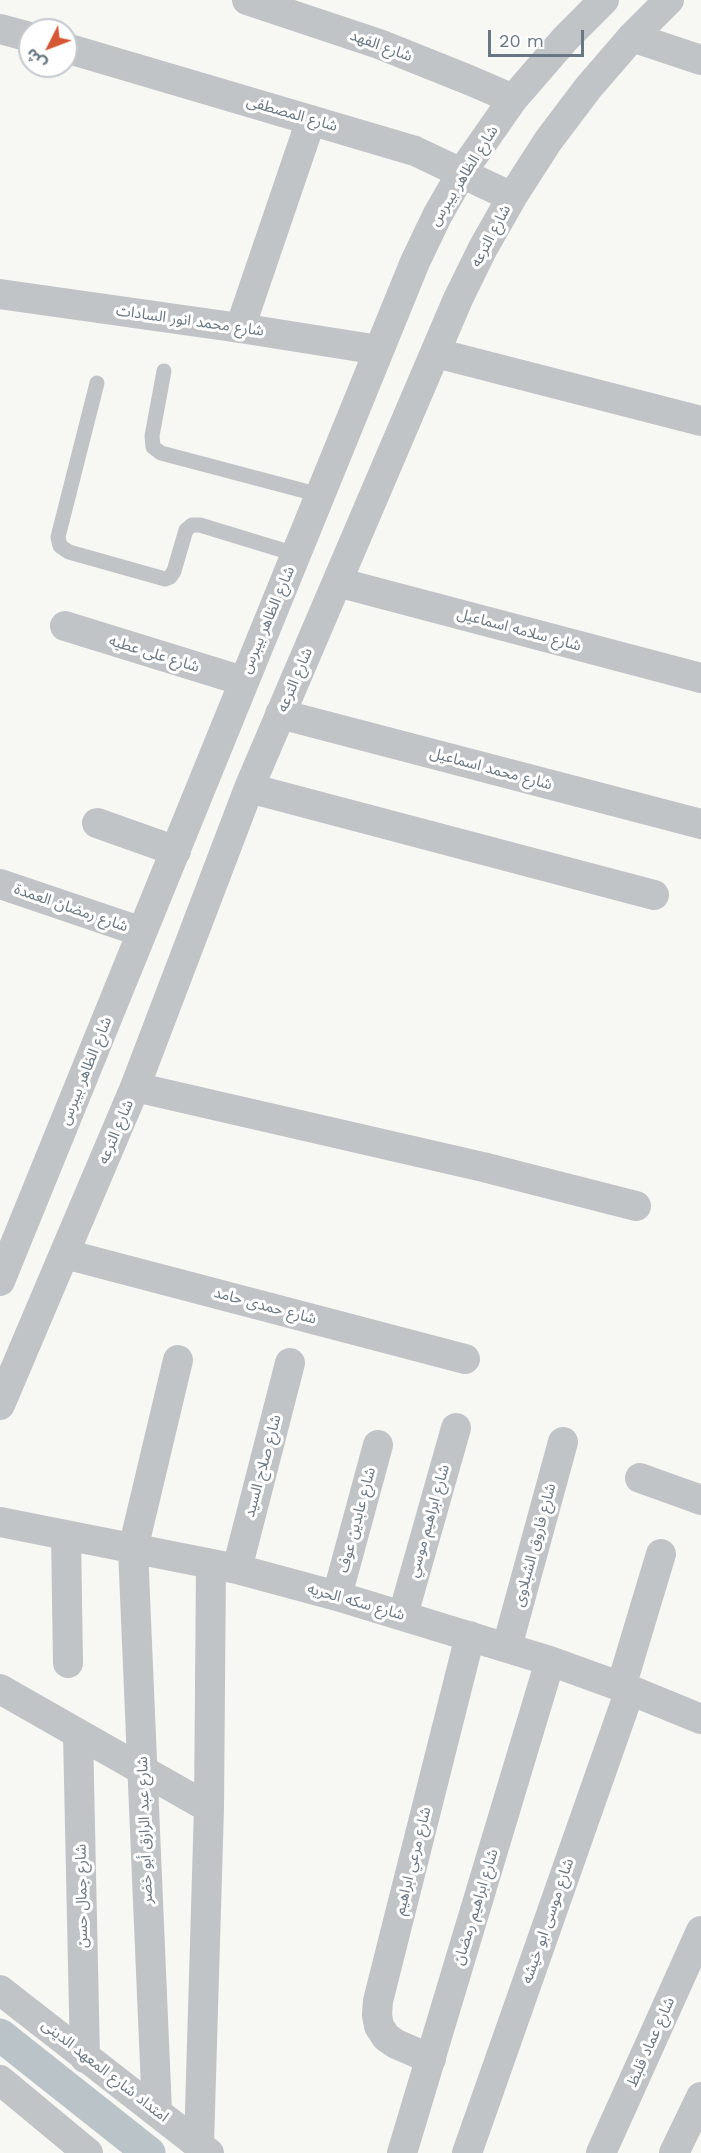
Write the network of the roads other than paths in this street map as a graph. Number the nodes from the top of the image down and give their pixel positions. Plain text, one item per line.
1 (247, 0) edge
2 (604, 0) edge
3 (669, 0) edge
4 (0, 29) edge
5 (18, 34) edge
6 (632, 37) junction
7 (78, 52) edge
8 (701, 60) edge
9 (513, 99) junction
10 (311, 120) junction
11 (462, 172) junction
12 (512, 197) junction
13 (0, 294) edge
14 (240, 328) junction
15 (379, 350) junction
16 (436, 353) junction
17 (164, 371) dead end
18 (97, 384) dead end
19 (701, 421) edge
20 (320, 495) junction
21 (295, 554) junction
22 (284, 581) junction
23 (332, 594) junction
24 (65, 626) dead end
25 (701, 678) edge
26 (243, 681) junction
27 (280, 714) junction
28 (249, 788) junction
29 (97, 823) dead end
30 (701, 824) edge
31 (176, 851) junction
32 (0, 884) edge
33 (654, 895) dead end
34 (142, 932) junction
35 (135, 1087) junction
36 (636, 1206) dead end
37 (11, 1253) junction
38 (61, 1262) junction
39 (0, 1281) edge
40 (465, 1359) dead end
41 (178, 1360) dead end
42 (290, 1363) dead end
43 (0, 1405) edge
44 (456, 1428) dead end
45 (563, 1442) dead end
46 (378, 1445) dead end
47 (640, 1478) dead end
48 (701, 1500) edge
49 (0, 1522) edge
50 (66, 1535) junction
51 (133, 1549) junction
52 (661, 1554) dead end
53 (224, 1567) junction
54 (337, 1596) junction
55 (403, 1615) junction
56 (470, 1636) junction
57 (507, 1647) junction
58 (550, 1661) junction
59 (68, 1663) dead end
60 (625, 1688) junction
61 (0, 1689) edge
62 (701, 1719) edge
63 (78, 1734) junction
64 (143, 1770) junction
65 (209, 1808) junction
66 (701, 1931) edge
67 (0, 1990) edge
68 (85, 2058) junction
69 (430, 2059) junction
70 (0, 2080) edge
71 (701, 2097) edge
72 (156, 2112) junction
73 (204, 2148) edge
74 (88, 2153) edge
75 (402, 2153) edge
76 (467, 2153) edge
77 (600, 2153) edge
78 (674, 2153) edge

1 - 9 street, شارع الفهد
2 - 9 street, شارع الظاهر بيبرس
3 - 6 street, شارع الترعه
4 - 5 street
6 - 8 street
6 - 12 street, شارع الترعه
7 - 10 street, شارع المصطفى
9 - 11 street, شارع الظاهر بيبرس
10 - 11 street, شارع المصطفى
10 - 14 street
11 - 12 street, شارع المصطفى
11 - 15 street, شارع الظاهر بيبرس
12 - 16 street, شارع الترعه
13 - 14 street, شارع محمد انور السادات
14 - 15 street, شارع محمد انور السادات
15 - 20 street, شارع الظاهر بيبرس
16 - 19 street
16 - 23 street, شارع الترعه
17 - 20 lane
18 - 21 lane
20 - 21 street, شارع الظاهر بيبرس
21 - 22 street, شارع الظاهر بيبرس
22 - 23 street, شارع سلامه اسماعيل
22 - 26 street, شارع الظاهر بيبرس
23 - 25 street, شارع سلامه اسماعيل
23 - 27 street, شارع الترعه
24 - 26 street, شارع على عطيه
26 - 31 street, شارع الظاهر بيبرس
27 - 28 street, شارع الترعه
27 - 30 street, شارع محمد اسماعيل
28 - 33 street
28 - 35 street, شارع الترعه
29 - 31 street
31 - 34 street, شارع الظاهر بيبرس
32 - 34 street, شارع رمضان العمدة
34 - 37 street, شارع الظاهر بيبرس
35 - 36 street
35 - 38 street, شارع الترعه
37 - 38 street, شارع حمدى حامد
37 - 39 street, شارع الظاهر بيبرس
38 - 40 street, شارع حمدى حامد
38 - 43 street, شارع الترعه
41 - 51 street, شارع عبد الرازق أبو خضر
42 - 53 street, شارع صلاح السيد
44 - 55 street, شارع ابراهيم موسي
45 - 57 street, شارع فاروق الشبلاوى
46 - 54 street, شارع عابدين عوف
47 - 48 street
49 - 50 street, شارع سكه الحريه
50 - 51 street, شارع سكه الحريه
50 - 59 street
51 - 53 street, شارع سكه الحريه
51 - 64 street, شارع عبد الرازق أبو خضر
52 - 60 street, شارع موسى ابو خيشه
53 - 54 street, شارع سكه الحريه
53 - 65 street, شارع صلاح السيد
54 - 55 street, شارع سكه الحريه
55 - 56 street, شارع سكه الحريه
56 - 57 street, شارع سكه الحريه
56 - 69 street, شارع مرعي ابراهيم
57 - 58 street, شارع سكه الحريه
58 - 60 street, شارع سكه الحريه
58 - 69 street, شارع ابراهيم رمضان
60 - 62 street, شارع سكه الحريه
60 - 76 street, شارع موسى ابو خيشه
61 - 63 street
63 - 64 street
63 - 68 street, شارع جمال حسن
64 - 65 street
64 - 72 street, شارع عبد الرازق أبو خضر
65 - 73 street, شارع صلاح السيد
66 - 77 street, شارع عماد قلبظ
67 - 68 street, امتداد شارع المعهد الدينى
68 - 72 street, امتداد شارع المعهد الدينى
69 - 75 street, شارع ابراهيم رمضان
70 - 74 street
71 - 78 street
72 - 73 street, امتداد شارع المعهد الدينى

